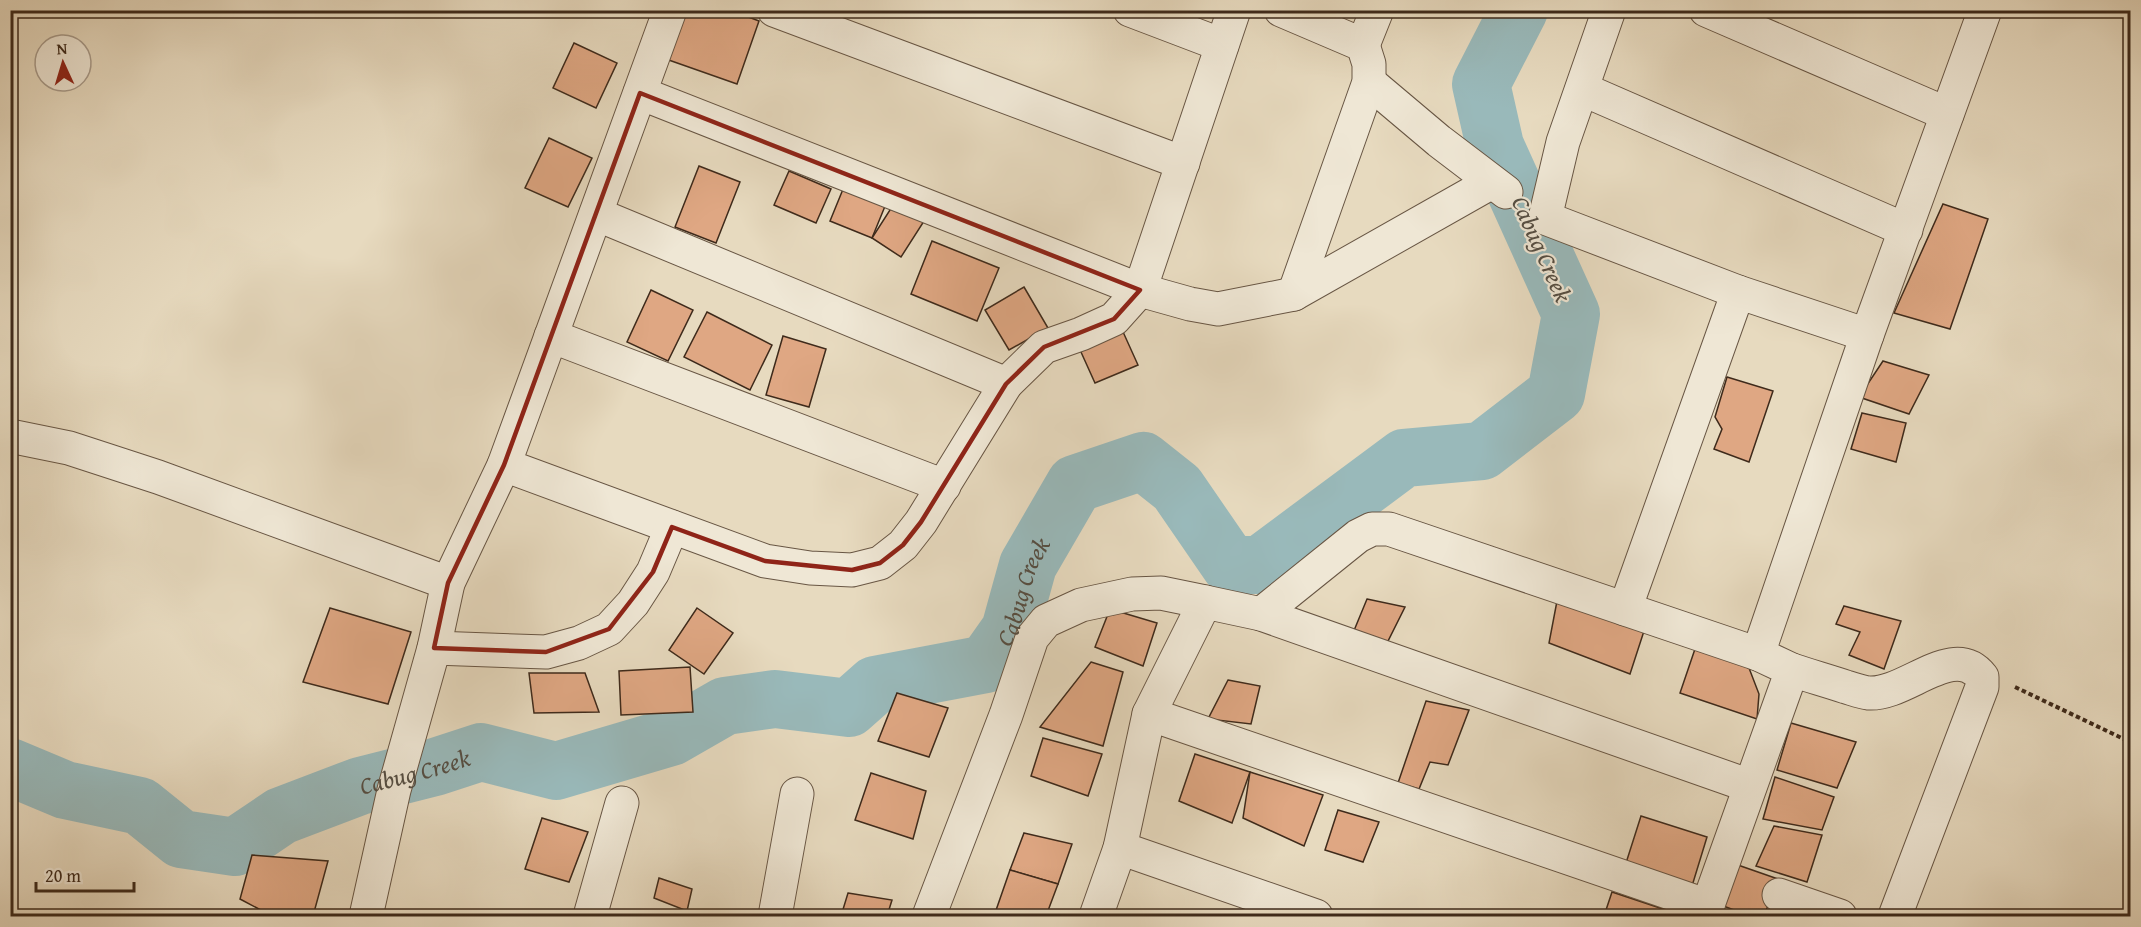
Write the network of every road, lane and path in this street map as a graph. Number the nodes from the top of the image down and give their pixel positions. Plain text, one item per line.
1 (670, 10) edge
2 (774, 10) edge
3 (1130, 10) edge
4 (1234, 10) edge
5 (1281, 10) edge
6 (1377, 10) edge
7 (1609, 10) edge
8 (1706, 10) edge
9 (1985, 10) edge
10 (1222, 45) junction
11 (1363, 45) junction
12 (1369, 82) junction
13 (1582, 89) junction
14 (640, 93) junction
15 (1947, 114) junction
16 (1183, 163) junction
17 (596, 214) junction
18 (1906, 230) junction
19 (1140, 290) junction
20 (1738, 292) junction
21 (1294, 294) junction
22 (1867, 335) junction
23 (551, 336) junction
24 (1006, 384) junction
25 (10, 436) edge
26 (504, 465) junction
27 (944, 486) junction
28 (672, 527) junction
29 (448, 583) junction
30 (1205, 602) junction
31 (1625, 609) junction
32 (1261, 614) junction
33 (434, 648) junction
34 (1758, 654) junction
35 (1974, 667) junction
36 (1792, 670) junction
37 (1149, 714) junction
38 (2130, 742) edge
39 (1750, 786) junction
40 (797, 794) dead end
41 (622, 803) dead end
42 (1120, 848) junction
43 (1779, 895) dead end
44 (1706, 911) edge
45 (366, 916) edge
46 (590, 916) edge
47 (775, 916) edge
48 (929, 916) edge
49 (1096, 916) edge
50 (1316, 916) edge
51 (1840, 916) edge
52 (1895, 916) edge

1 - 14 street
2 - 16 street
3 - 10 street
4 - 10 street
5 - 11 street
6 - 11 street
7 - 13 street
8 - 15 street
9 - 15 street
10 - 16 street
11 - 12 street
12 - 21 street
12 - 21 street
13 - 18 street
13 - 20 street
14 - 17 street
14 - 19 street
15 - 18 street
16 - 19 street
17 - 23 street
17 - 24 street
18 - 22 street
19 - 21 street
19 - 24 street
20 - 22 street
20 - 31 street
22 - 34 street
23 - 26 street
23 - 27 street
24 - 27 street
25 - 29 street
26 - 28 street
26 - 29 street
27 - 28 street
28 - 33 street
29 - 33 street
30 - 32 street
30 - 37 street
30 - 48 street
31 - 32 street
31 - 34 street
32 - 39 street
33 - 45 street
34 - 36 street
35 - 36 street
35 - 38 path
35 - 52 street
36 - 39 street
37 - 42 street
37 - 44 street
39 - 44 street
40 - 47 street
41 - 46 street
42 - 49 street
42 - 50 street
43 - 51 street

